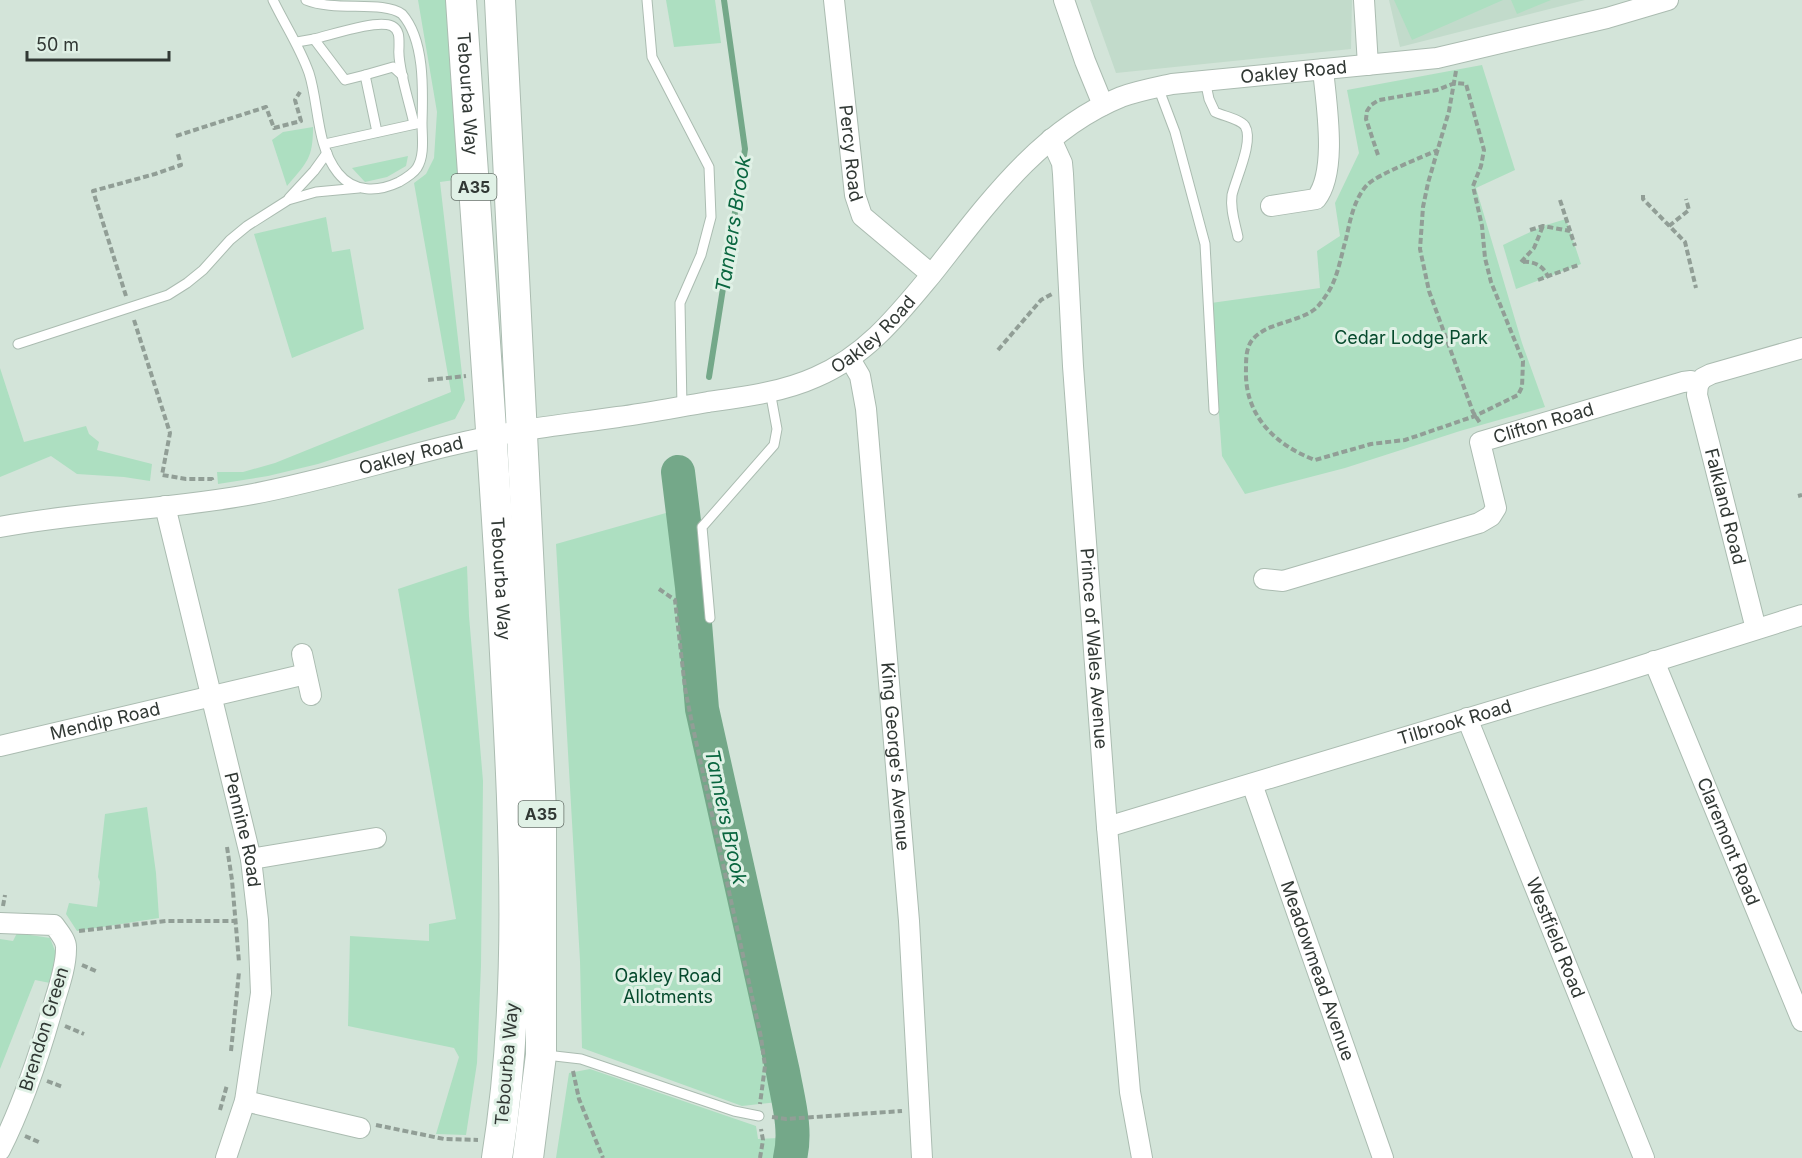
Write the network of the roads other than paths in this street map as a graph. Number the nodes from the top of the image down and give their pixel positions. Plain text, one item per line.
1 (273, 0) edge
2 (306, 0) edge
3 (461, 0) edge
4 (500, 0) edge
5 (647, 0) edge
6 (834, 0) edge
7 (1064, 0) edge
8 (1364, 0) edge
9 (1668, 0) edge
10 (314, 39) junction
11 (297, 42) junction
12 (1368, 65) junction
13 (1323, 69) junction
14 (365, 75) junction
15 (403, 75) junction
16 (1205, 80) junction
17 (1158, 87) junction
18 (1103, 105) junction
19 (418, 124) junction
20 (377, 132) junction
21 (1051, 140) junction
22 (326, 148) junction
23 (359, 188) junction
24 (288, 200) junction
25 (1271, 206) dead end
26 (1238, 237) dead end
27 (932, 274) junction
28 (18, 344) dead end
29 (1802, 348) edge
30 (850, 359) junction
31 (1698, 384) junction
32 (770, 391) junction
33 (682, 407) junction
34 (1214, 410) dead end
35 (523, 430) junction
36 (492, 436) junction
37 (165, 506) junction
38 (0, 527) edge
39 (1264, 579) dead end
40 (1802, 615) edge
41 (710, 618) dead end
42 (1756, 629) junction
43 (302, 654) dead end
44 (1654, 661) junction
45 (306, 674) junction
46 (311, 695) dead end
47 (212, 697) junction
48 (1467, 718) junction
49 (0, 746) edge
50 (1252, 784) junction
51 (1107, 828) junction
52 (376, 838) dead end
53 (251, 859) junction
54 (0, 923) edge
55 (1802, 1021) edge
56 (541, 1055) junction
57 (245, 1101) junction
58 (759, 1116) road end
59 (360, 1128) road end
60 (488, 1149) edge
61 (0, 1150) edge
62 (226, 1158) edge
63 (528, 1158) edge
64 (922, 1158) edge
65 (1142, 1158) edge
66 (1383, 1158) edge
67 (1644, 1158) edge

1 - 11 lane
2 - 19 lane
3 - 36 main road, Tebourba Way / A35
4 - 35 main road, Tebourba Way / A35
5 - 33 lane
6 - 27 street, Percy Road
7 - 18 street
8 - 12 street
9 - 12 street, Oakley Road
10 - 11 lane
10 - 14 lane
10 - 15 lane
11 - 22 lane
12 - 13 street, Oakley Road
13 - 16 street, Oakley Road
13 - 25 street
14 - 15 lane
14 - 20 lane
15 - 19 lane
16 - 17 street, Oakley Road
16 - 26 lane
17 - 18 street, Oakley Road
17 - 34 lane
18 - 21 street, Oakley Road
19 - 20 lane
19 - 23 lane
20 - 22 lane
21 - 27 street, Oakley Road
21 - 51 street, Prince of Wales Avenue
22 - 23 lane
22 - 24 lane
23 - 24 lane
24 - 28 lane
27 - 30 street, Oakley Road
29 - 31 street, Clifton Road
30 - 32 street, Oakley Road
30 - 64 street, King George's Avenue
31 - 39 street, Clifton Road
31 - 42 street, Falkland Road
32 - 33 street, Oakley Road
32 - 41 lane
33 - 35 street, Oakley Road
35 - 36 street, Oakley Road
35 - 56 main road, Tebourba Way / A35
36 - 37 street, Oakley Road
36 - 60 main road, Tebourba Way / A35
37 - 38 street, Oakley Road
37 - 47 street, Pennine Road
40 - 42 street, Tilbrook Road
42 - 44 street, Tilbrook Road
43 - 45 street
44 - 48 street, Tilbrook Road
44 - 55 street, Claremont Road
45 - 46 street
45 - 47 street, Mendip Road
47 - 49 street, Mendip Road
47 - 53 street, Pennine Road
48 - 50 street, Tilbrook Road
48 - 67 street, Westfield Road
50 - 51 street, Tilbrook Road
50 - 66 street, Meadowmead Avenue
51 - 65 street, Prince of Wales Avenue
52 - 53 street
53 - 57 street, Pennine Road
54 - 61 street, Brendon Green
56 - 58 lane
56 - 63 main road, Tebourba Way / A35
57 - 59 street
57 - 62 street, Pennine Road

